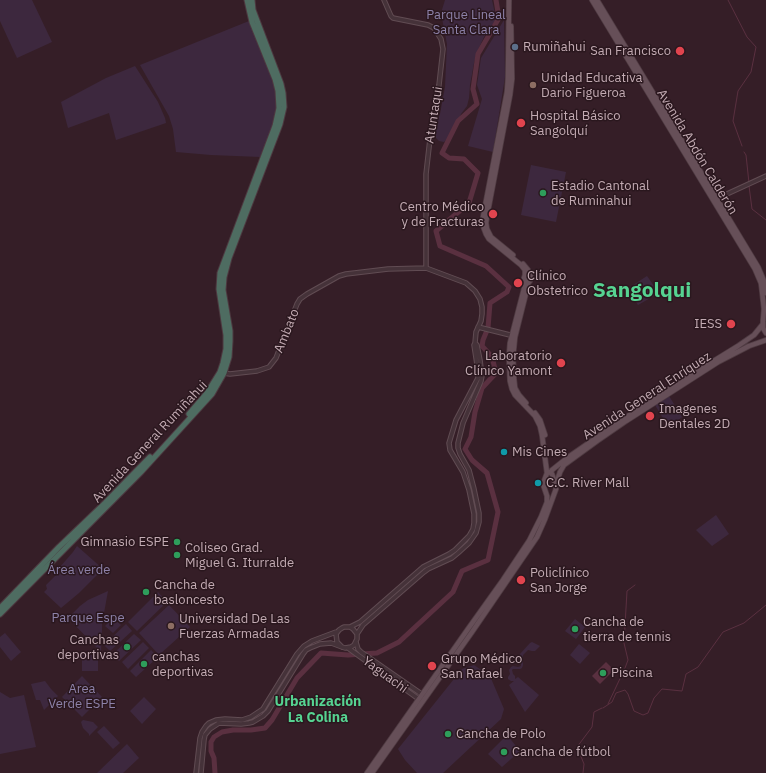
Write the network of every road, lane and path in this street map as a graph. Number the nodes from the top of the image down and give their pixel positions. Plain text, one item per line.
1 (247, 0) edge
2 (252, 0) edge
3 (384, 0) edge
4 (509, 0) edge
5 (512, 0) edge
6 (592, 0) edge
7 (597, 0) edge
8 (766, 176) edge
9 (715, 200) junction
10 (426, 268) junction
11 (528, 275) junction
12 (766, 293) edge
13 (764, 321) edge
14 (478, 327) junction
15 (766, 333) edge
16 (513, 336) junction
17 (766, 340) edge
18 (475, 343) junction
19 (222, 373) junction
20 (456, 420) junction
21 (463, 423) junction
22 (450, 450) junction
23 (458, 450) junction
24 (549, 473) junction
25 (556, 488) junction
26 (544, 489) junction
27 (504, 581) junction
28 (0, 608) edge
29 (0, 614) edge
30 (350, 627) junction
31 (337, 632) junction
32 (357, 634) junction
33 (356, 642) junction
34 (342, 647) junction
35 (348, 648) junction
36 (424, 696) junction
37 (421, 700) junction
38 (196, 773) edge
39 (201, 773) edge
40 (367, 773) edge
41 (372, 773) edge

1 - 19 highway, Avenida General Rumiñahui
2 - 19 highway, Avenida General Rumiñahui
3 - 10 street, Atuntaqui
4 - 11 main road
5 - 11 main road
6 - 9 main road, Avenida Abdón Calderón
7 - 9 main road, Avenida Abdón Calderón
8 - 9 street
9 - 12 main road, Avenida Abdón Calderón
9 - 13 main road, Avenida Abdón Calderón
10 - 14 street
10 - 19 street, Ambato
11 - 16 main road
13 - 15 main road, Avenida Abdón Calderón
13 - 24 main road, Avenida General Enríquez
14 - 16 street
14 - 18 street
16 - 24 main road
17 - 25 main road, Avenida General Enríquez
18 - 20 street
18 - 21 street
19 - 28 highway, Avenida General Rumiñahui
19 - 29 highway, Avenida General Rumiñahui
20 - 21 street
20 - 22 street
21 - 23 street
22 - 23 street
22 - 30 street
23 - 32 street
24 - 25 main road
24 - 26 main road, Avenida General Enríquez
25 - 26 main road
25 - 27 main road, Avenida General Enríquez
26 - 27 main road, Avenida General Enríquez
27 - 36 main road, Avenida General Enríquez
30 - 31 street
30 - 32 street
31 - 34 street
31 - 38 street
32 - 33 street
33 - 35 street
33 - 36 street, Yaguachi
34 - 35 street
34 - 39 street
35 - 37 street, Yaguachi
36 - 37 main road, Avenida General Enríquez
37 - 40 main road, Avenida General Enríquez
37 - 41 main road, Avenida General Enríquez

